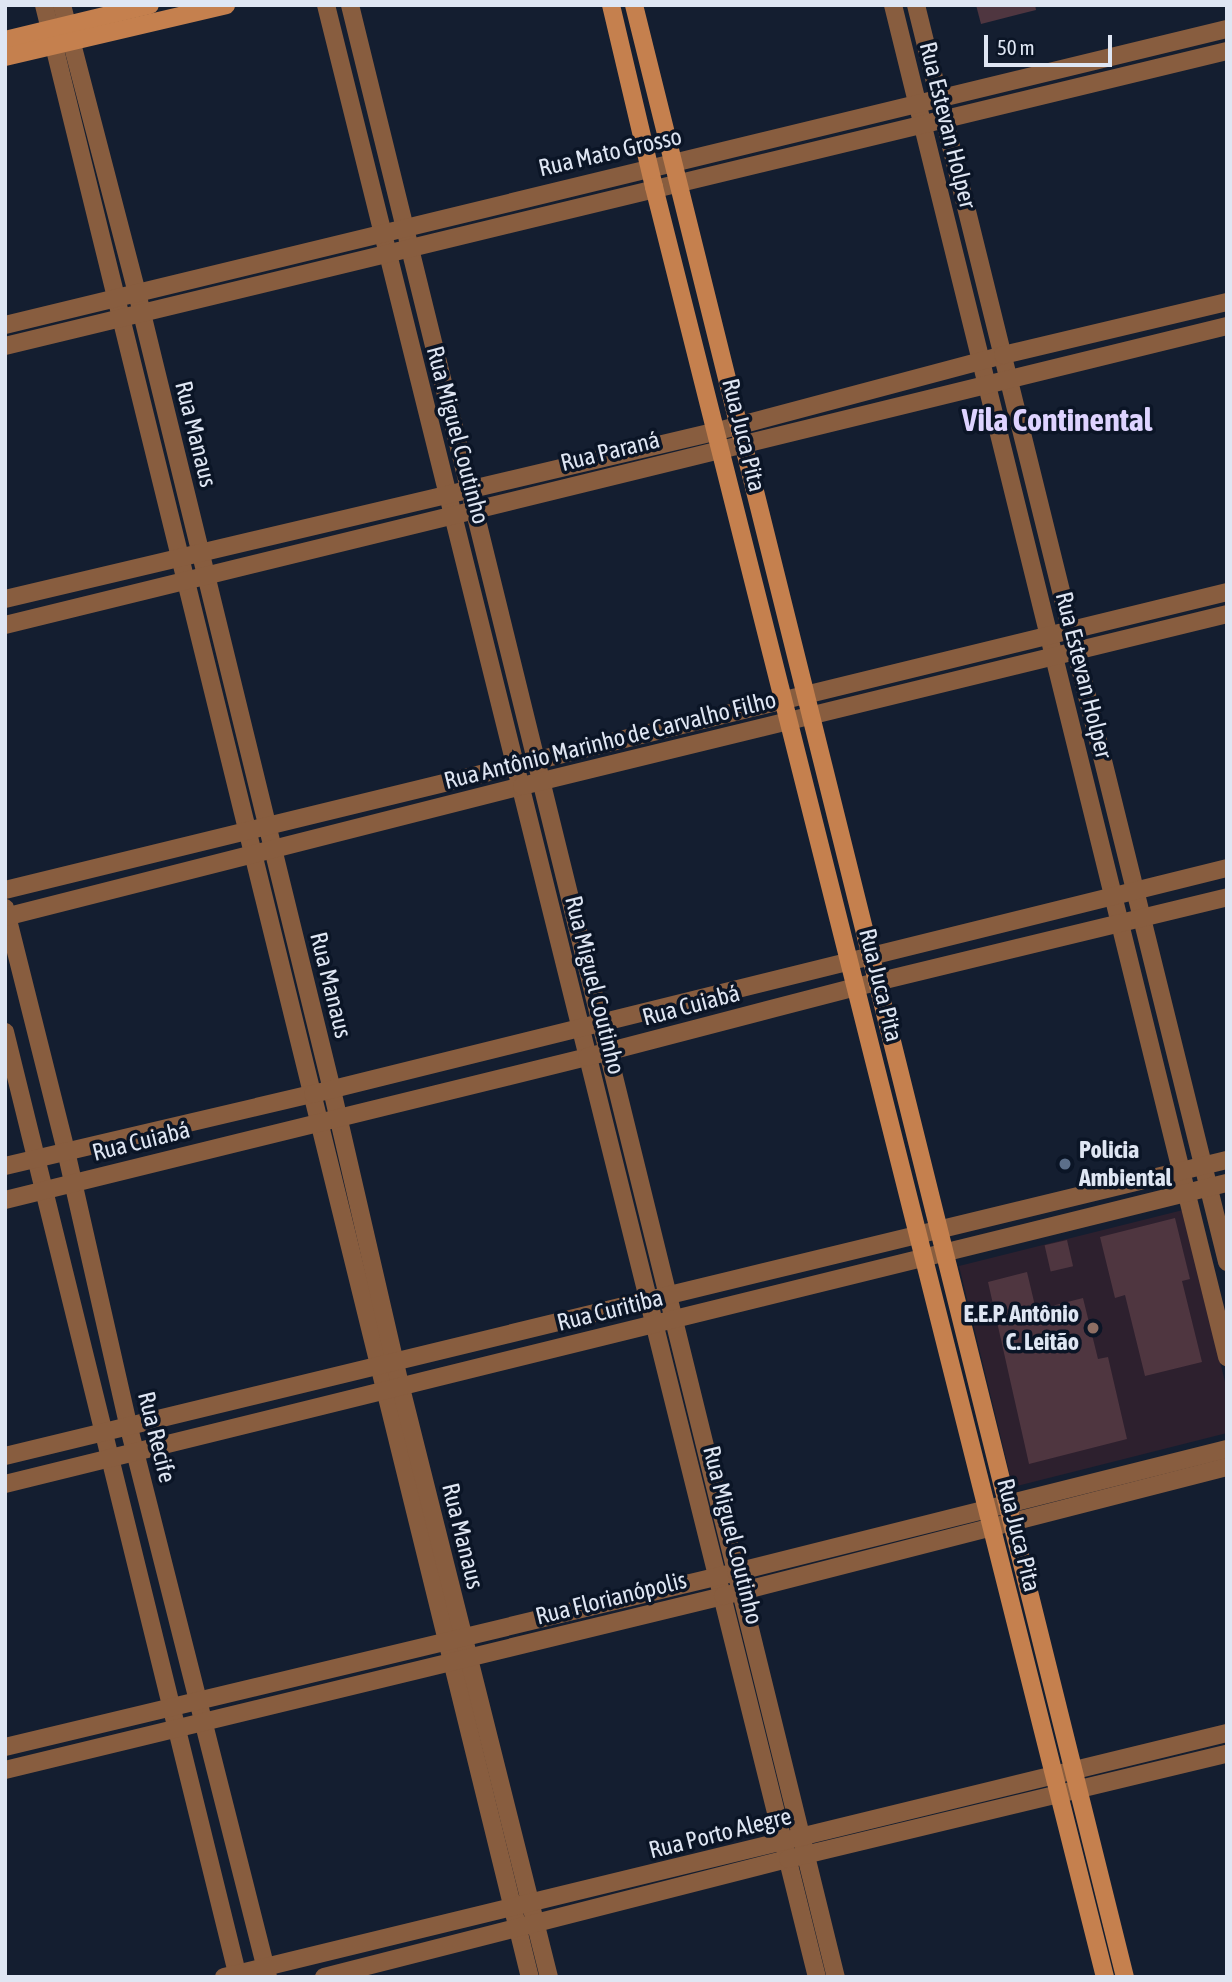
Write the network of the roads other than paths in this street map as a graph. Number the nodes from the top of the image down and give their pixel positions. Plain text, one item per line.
1 (44, 5) edge
2 (62, 5) edge
3 (150, 5) edge
4 (226, 5) edge
5 (326, 5) edge
6 (350, 5) edge
7 (611, 5) edge
8 (634, 5) edge
9 (894, 5) edge
10 (916, 5) edge
11 (1227, 29) edge
12 (61, 35) junction
13 (5, 40) edge
14 (1227, 51) edge
15 (5, 57) edge
16 (939, 98) junction
17 (918, 103) junction
18 (944, 118) junction
19 (923, 123) junction
20 (673, 163) junction
21 (650, 168) junction
22 (678, 182) junction
23 (654, 187) junction
24 (404, 227) junction
25 (381, 232) junction
26 (409, 247) junction
27 (385, 253) junction
28 (137, 292) junction
29 (116, 298) junction
30 (1227, 302) edge
31 (140, 314) junction
32 (121, 318) junction
33 (5, 324) edge
34 (1227, 326) edge
35 (5, 346) edge
36 (1003, 355) junction
37 (981, 361) junction
38 (1008, 379) junction
39 (987, 384) junction
40 (738, 425) junction
41 (720, 440) junction
42 (743, 444) junction
43 (469, 490) junction
44 (449, 495) junction
45 (474, 509) junction
46 (454, 513) junction
47 (201, 554) junction
48 (181, 559) junction
49 (206, 575) junction
50 (186, 580) junction
51 (1227, 592) edge
52 (5, 599) edge
53 (1227, 614) edge
54 (5, 625) edge
55 (1070, 631) junction
56 (1049, 636) junction
57 (1076, 652) junction
58 (1054, 657) junction
59 (805, 695) junction
60 (784, 701) junction
61 (810, 716) junction
62 (789, 721) junction
63 (536, 761) junction
64 (515, 765) junction
65 (541, 781) junction
66 (522, 786) junction
67 (267, 827) junction
68 (248, 832) junction
69 (272, 850) junction
70 (254, 854) junction
71 (1227, 868) edge
72 (5, 890) edge
73 (1135, 891) junction
74 (1113, 896) junction
75 (1227, 897) edge
76 (6, 914) edge
77 (1142, 918) junction
78 (1120, 923) junction
79 (871, 955) junction
80 (849, 961) junction
81 (878, 982) junction
82 (856, 986) junction
83 (601, 1023) junction
84 (579, 1028) junction
85 (5, 1032) edge
86 (608, 1052) junction
87 (587, 1057) junction
88 (332, 1090) junction
89 (313, 1094) junction
90 (338, 1116) junction
91 (319, 1121) junction
92 (66, 1151) junction
93 (36, 1158) junction
94 (1227, 1160) edge
95 (5, 1166) edge
96 (1203, 1166) junction
97 (1181, 1171) junction
98 (1227, 1183) edge
99 (73, 1184) junction
100 (1208, 1187) junction
101 (44, 1191) junction
102 (1186, 1192) junction
103 (5, 1200) edge
104 (940, 1232) junction
105 (919, 1237) junction
106 (945, 1252) junction
107 (924, 1257) junction
108 (1227, 1262) edge
109 (368, 1285) junction
110 (660, 1300) junction
111 (674, 1319) junction
112 (655, 1324) junction
113 (1227, 1357) edge
114 (388, 1365) junction
115 (393, 1389) junction
116 (129, 1428) junction
117 (104, 1433) junction
118 (1227, 1449) edge
119 (135, 1452) junction
120 (5, 1456) edge
121 (110, 1458) junction
122 (1227, 1466) edge
123 (5, 1484) edge
124 (998, 1515) junction
125 (736, 1572) junction
126 (718, 1576) junction
127 (741, 1591) junction
128 (723, 1596) junction
129 (455, 1639) junction
130 (460, 1659) junction
131 (199, 1701) junction
132 (172, 1708) junction
133 (206, 1724) junction
134 (177, 1730) junction
135 (1227, 1733) edge
136 (5, 1747) edge
137 (1227, 1754) edge
138 (5, 1770) edge
139 (1075, 1780) junction
140 (1057, 1785) junction
141 (804, 1846) junction
142 (785, 1851) junction
143 (246, 1886) junction
144 (218, 1895) junction
145 (533, 1904) junction
146 (513, 1908) junction
147 (527, 1927) junction
148 (266, 1972) edge
149 (233, 1976) edge
150 (324, 1977) edge
151 (530, 1977) edge
152 (549, 1977) edge
153 (817, 1977) edge
154 (836, 1977) edge
155 (1105, 1977) edge
156 (1125, 1977) edge

1 - 12 street, Rua Manaus
2 - 12 street, Rua Manaus
3 - 12 street
4 - 12 street
5 - 25 street, Rua Miguel Coutinho
6 - 24 street, Rua Miguel Coutinho
7 - 21 street, Rua Juca Pita
8 - 20 street, Rua Juca Pita
9 - 17 street, Rua Estevan Holper
10 - 16 street, Rua Estevan Holper
11 - 16 street, Rua Mato Grosso
12 - 13 street
12 - 15 street
12 - 28 street, Rua Manaus
12 - 29 street, Rua Manaus
14 - 18 street, Rua Mato Grosso
16 - 17 street, Rua Mato Grosso
16 - 18 street, Rua Estevan Holper
17 - 19 street, Rua Estevan Holper
17 - 20 street, Rua Mato Grosso
18 - 19 street, Rua Mato Grosso
18 - 36 street, Rua Estevan Holper
19 - 22 street, Rua Mato Grosso
19 - 37 street, Rua Estevan Holper
20 - 21 street, Rua Mato Grosso
20 - 22 street, Rua Juca Pita
21 - 23 street, Rua Juca Pita
21 - 24 street, Rua Mato Grosso
22 - 23 street, Rua Mato Grosso
22 - 40 street, Rua Juca Pita
23 - 26 street, Rua Mato Grosso
23 - 41 street, Rua Juca Pita
24 - 25 street, Rua Mato Grosso
24 - 26 street, Rua Miguel Coutinho
25 - 27 street, Rua Miguel Coutinho
25 - 28 street, Rua Mato Grosso
26 - 27 street, Rua Mato Grosso
26 - 43 street, Rua Miguel Coutinho
27 - 31 street, Rua Mato Grosso
27 - 44 street, Rua Miguel Coutinho
28 - 29 street, Rua Mato Grosso
28 - 31 street, Rua Manaus
29 - 32 street, Rua Manaus
29 - 33 street, Rua Mato Grosso
30 - 36 street, Rua Paraná
31 - 32 street, Rua Mato Grosso
31 - 47 street, Rua Manaus
32 - 35 street, Rua Mato Grosso
32 - 48 street, Rua Manaus
34 - 38 street, Rua Paraná
36 - 37 street, Rua Paraná
36 - 38 street, Rua Estevan Holper
37 - 39 street, Rua Estevan Holper
37 - 40 street, Rua Paraná
38 - 39 street, Rua Paraná
38 - 55 street, Rua Estevan Holper
39 - 42 street, Rua Paraná
39 - 56 street, Rua Estevan Holper
40 - 41 street, Rua Paraná
40 - 42 street, Rua Juca Pita
41 - 42 street, Rua Paraná
41 - 43 street, Rua Paraná
41 - 45 street, Rua Paraná
41 - 60 street, Rua Juca Pita
42 - 59 street, Rua Juca Pita
43 - 44 street, Rua Paraná
43 - 45 street, Rua Miguel Coutinho
44 - 46 street, Rua Miguel Coutinho
44 - 47 street, Rua Paraná
45 - 46 street, Rua Paraná
45 - 63 street, Rua Miguel Coutinho
46 - 49 street, Rua Paraná
46 - 64 street, Rua Miguel Coutinho
47 - 48 street, Rua Paraná
47 - 49 street, Rua Manaus
48 - 50 street, Rua Manaus
48 - 52 street, Rua Paraná
49 - 50 street, Rua Paraná
49 - 67 street, Rua Manaus
50 - 54 street, Rua Paraná
50 - 68 street, Rua Manaus
51 - 55 street, Rua Antônio Marinho de Carvalho Filho
53 - 57 street, Rua Antônio Marinho de Carvalho Filho
55 - 56 street, Rua Antônio Marinho de Carvalho Filho
55 - 57 street, Rua Estevan Holper
56 - 58 street, Rua Estevan Holper
56 - 59 street, Rua Antônio Marinho de Carvalho Filho
57 - 58 street, Rua Antônio Marinho de Carvalho Filho
57 - 73 street, Rua Estevan Holper
58 - 61 street, Rua Antônio Marinho de Carvalho Filho
58 - 74 street, Rua Estevan Holper
59 - 60 street, Rua Antônio Marinho de Carvalho Filho
59 - 61 street, Rua Juca Pita
60 - 62 street, Rua Juca Pita
60 - 63 street, Rua Antônio Marinho de Carvalho Filho
61 - 62 street, Rua Antônio Marinho de Carvalho Filho
61 - 79 street, Rua Juca Pita
62 - 65 street, Rua Antônio Marinho de Carvalho Filho
62 - 80 street, Rua Juca Pita
63 - 64 street, Rua Antônio Marinho de Carvalho Filho
63 - 65 street, Rua Miguel Coutinho
64 - 66 street, Rua Miguel Coutinho
64 - 67 street, Rua Antônio Marinho de Carvalho Filho
65 - 66 street, Rua Antônio Marinho de Carvalho Filho
65 - 83 street, Rua Miguel Coutinho
66 - 69 street, Rua Antônio Marinho de Carvalho Filho
66 - 84 street, Rua Miguel Coutinho
67 - 68 street, Rua Antônio Marinho de Carvalho Filho
67 - 69 street, Rua Manaus
68 - 70 street, Rua Manaus
68 - 72 street, Rua Antônio Marinho de Carvalho Filho
69 - 70 street, Rua Antônio Marinho de Carvalho Filho
69 - 88 street, Rua Manaus
70 - 76 street, Rua Antônio Marinho de Carvalho Filho
70 - 89 street, Rua Manaus
71 - 73 street, Rua Cuiabá
73 - 74 street, Rua Cuiabá
73 - 77 street, Rua Estevan Holper
74 - 78 street, Rua Estevan Holper
74 - 79 street, Rua Cuiabá
75 - 77 street, Rua Cuiabá
76 - 92 street, Rua Recife
77 - 78 street, Rua Cuiabá
77 - 96 street, Rua Estevan Holper
78 - 81 street, Rua Cuiabá
78 - 97 street, Rua Estevan Holper
79 - 80 street, Rua Cuiabá
79 - 81 street, Rua Juca Pita
80 - 82 street, Rua Juca Pita
80 - 83 street, Rua Cuiabá
81 - 82 street, Rua Cuiabá
81 - 104 street, Rua Juca Pita
82 - 86 street, Rua Cuiabá
82 - 105 street, Rua Juca Pita
83 - 84 street, Rua Cuiabá
83 - 86 street, Rua Miguel Coutinho
84 - 87 street, Rua Miguel Coutinho
84 - 88 street, Rua Cuiabá
85 - 93 street, Rua Recife
86 - 87 street, Rua Cuiabá
86 - 110 street, Rua Miguel Coutinho
87 - 90 street, Rua Cuiabá
87 - 110 street, Rua Miguel Coutinho
88 - 89 street, Rua Cuiabá
88 - 90 street, Rua Manaus
89 - 91 street, Rua Manaus
89 - 92 street, Rua Cuiabá
90 - 91 street, Rua Cuiabá
90 - 109 street, Rua Manaus
91 - 99 street, Rua Cuiabá
91 - 109 street, Rua Manaus
92 - 93 street, Rua Cuiabá
92 - 99 street, Rua Recife
93 - 95 street, Rua Cuiabá
93 - 101 street, Rua Recife
94 - 96 street, Rua Curitiba
96 - 97 street, Rua Curitiba
96 - 100 street, Rua Estevan Holper
97 - 102 street, Rua Estevan Holper
97 - 104 street, Rua Curitiba
98 - 100 street, Rua Curitiba
99 - 101 street, Rua Cuiabá
99 - 116 street, Rua Recife
100 - 102 street, Rua Curitiba
100 - 108 street, Rua Estevan Holper
101 - 103 street, Rua Cuiabá
101 - 117 street, Rua Recife
102 - 106 street, Rua Curitiba
102 - 113 street, Rua Estevan Holper
104 - 105 street, Rua Curitiba
104 - 106 street, Rua Juca Pita
105 - 107 street, Rua Juca Pita
105 - 110 street, Rua Curitiba
106 - 107 street, Rua Curitiba
106 - 124 street, Rua Juca Pita
107 - 111 street, Rua Curitiba
107 - 124 street, Rua Juca Pita
109 - 114 street, Rua Manaus
110 - 111 street, Rua Miguel Coutinho
110 - 112 street, Rua Miguel Coutinho
110 - 114 street, Rua Curitiba
111 - 112 street, Rua Curitiba
111 - 125 street, Rua Miguel Coutinho
112 - 115 street, Rua Curitiba
112 - 126 street, Rua Miguel Coutinho
114 - 115 street, Rua Manaus
114 - 116 street, Rua Curitiba
115 - 119 street, Rua Curitiba
115 - 129 street, Rua Manaus
116 - 117 street, Rua Curitiba
116 - 119 street, Rua Recife
117 - 120 street, Rua Curitiba
117 - 121 street, Rua Recife
118 - 124 street, Rua Florianópolis
119 - 121 street, Rua Curitiba
119 - 131 street, Rua Recife
121 - 123 street, Rua Curitiba
121 - 132 street, Rua Recife
122 - 124 street, Rua Florianópolis
124 - 125 street, Rua Florianópolis
124 - 127 street, Rua Florianópolis
124 - 139 street, Rua Juca Pita
124 - 140 street, Rua Juca Pita
125 - 126 street, Rua Florianópolis
125 - 127 street, Rua Miguel Coutinho
126 - 128 street, Rua Miguel Coutinho
126 - 129 street, Rua Florianópolis
127 - 128 street, Rua Florianópolis
127 - 141 street, Rua Miguel Coutinho
128 - 130 street, Rua Florianópolis
128 - 142 street, Rua Miguel Coutinho
129 - 130 street, Rua Manaus
129 - 131 street, Rua Florianópolis
130 - 133 street, Rua Florianópolis
130 - 145 street, Rua Manaus
130 - 146 street, Rua Manaus
131 - 132 street, Rua Florianópolis
131 - 133 street, Rua Recife
132 - 134 street, Rua Recife
132 - 136 street, Rua Florianópolis
133 - 134 street, Rua Florianópolis
133 - 143 street, Rua Recife
134 - 138 street, Rua Florianópolis
134 - 144 street, Rua Recife
135 - 139 street, Rua Porto Alegre
137 - 139 street, Rua Porto Alegre
139 - 140 street, Rua Porto Alegre
139 - 156 street, Rua Juca Pita
140 - 141 street, Rua Porto Alegre
140 - 155 street, Rua Juca Pita
141 - 142 street, Rua Porto Alegre
141 - 154 street, Rua Miguel Coutinho
142 - 145 street, Rua Porto Alegre
142 - 147 street, Rua Porto Alegre
142 - 153 street, Rua Miguel Coutinho
143 - 144 street
143 - 148 street, Rua Recife
144 - 149 street, Rua Recife
145 - 146 street, Rua Porto Alegre
145 - 147 street, Rua Manaus
146 - 147 street, Rua Manaus
146 - 148 street, Rua Porto Alegre
147 - 150 street, Rua Porto Alegre
147 - 151 street, Rua Manaus
147 - 152 street, Rua Manaus
148 - 149 street, Rua Porto Alegre

